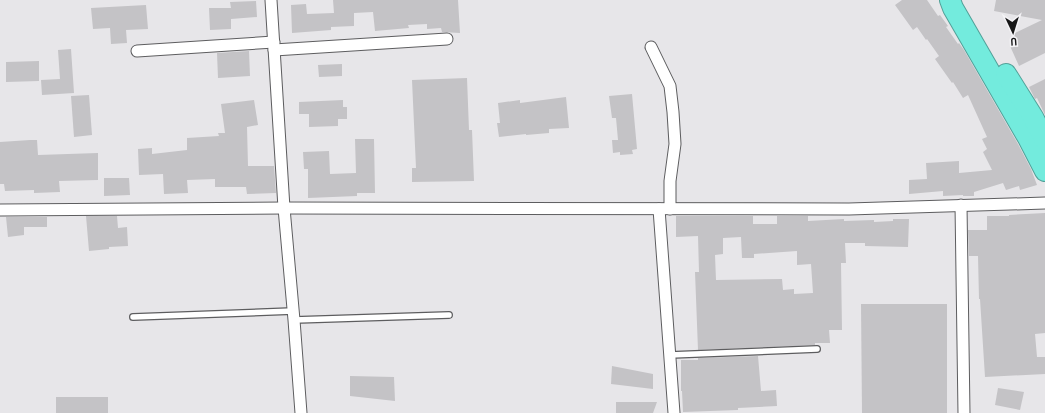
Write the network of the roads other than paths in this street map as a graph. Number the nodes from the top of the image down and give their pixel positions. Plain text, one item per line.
1 (271, 0) edge
2 (950, 0) edge
3 (955, 0) edge
4 (447, 39) dead end
5 (274, 46) junction
6 (651, 47) dead end
7 (136, 51) dead end
8 (1045, 140) edge
9 (1045, 171) edge
10 (1045, 203) edge
11 (961, 205) junction
12 (284, 208) junction
13 (659, 209) junction
14 (670, 209) junction
15 (0, 210) edge
16 (294, 315) junction
17 (449, 315) dead end
18 (133, 317) dead end
19 (817, 349) dead end
20 (670, 355) junction
21 (301, 413) edge
22 (674, 413) edge
23 (964, 413) edge

1 - 5 street
2 - 9 highway
3 - 8 highway
4 - 5 street
5 - 7 street
5 - 12 street
6 - 14 street
10 - 11 street
11 - 14 street
11 - 23 street
12 - 13 street
12 - 15 street
12 - 16 street
13 - 14 street
13 - 20 street
16 - 17 lane
16 - 18 lane
16 - 21 street
19 - 20 lane
20 - 22 street

